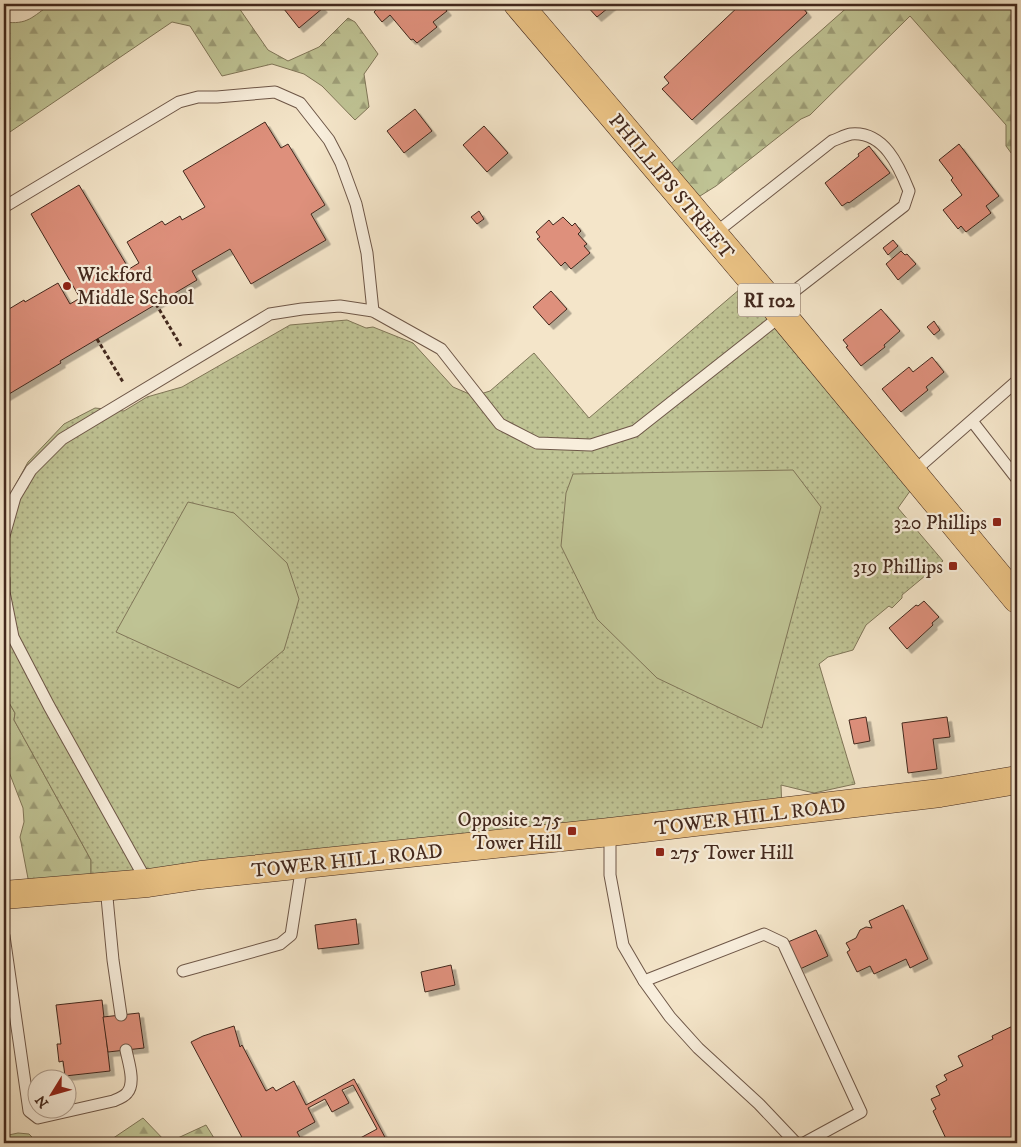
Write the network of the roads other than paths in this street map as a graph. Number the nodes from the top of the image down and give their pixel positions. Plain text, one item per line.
1 (518, 4) edge
2 (4, 207) edge
3 (713, 234) junction
4 (373, 311) junction
5 (778, 311) junction
6 (1017, 381) edge
7 (972, 421) junction
8 (914, 472) junction
9 (1017, 479) edge
10 (4, 536) edge
11 (4, 579) edge
12 (1017, 598) edge
13 (1017, 780) edge
14 (610, 832) junction
15 (302, 864) junction
16 (148, 883) junction
17 (106, 887) junction
18 (4, 895) edge
19 (4, 936) edge
20 (183, 971) dead end
21 (644, 981) junction
22 (121, 1014) dead end
23 (126, 1050) dead end
24 (796, 1143) edge
25 (804, 1143) edge

1 - 3 main road, PHILLIPS STREET / RI 102
2 - 4 lane
3 - 5 main road, PHILLIPS STREET / RI 102
3 - 5 lane
4 - 5 lane
4 - 10 lane
5 - 8 main road, PHILLIPS STREET / RI 102
6 - 7 lane
7 - 8 lane
7 - 9 lane
8 - 12 main road, PHILLIPS STREET / RI 102
11 - 16 lane
13 - 14 main road, TOWER HILL ROAD
14 - 15 main road, TOWER HILL ROAD
14 - 21 lane
15 - 16 main road, TOWER HILL ROAD
15 - 20 lane
16 - 17 main road, TOWER HILL ROAD
17 - 18 main road, TOWER HILL ROAD
17 - 22 lane
19 - 23 lane
21 - 24 lane
21 - 25 lane

